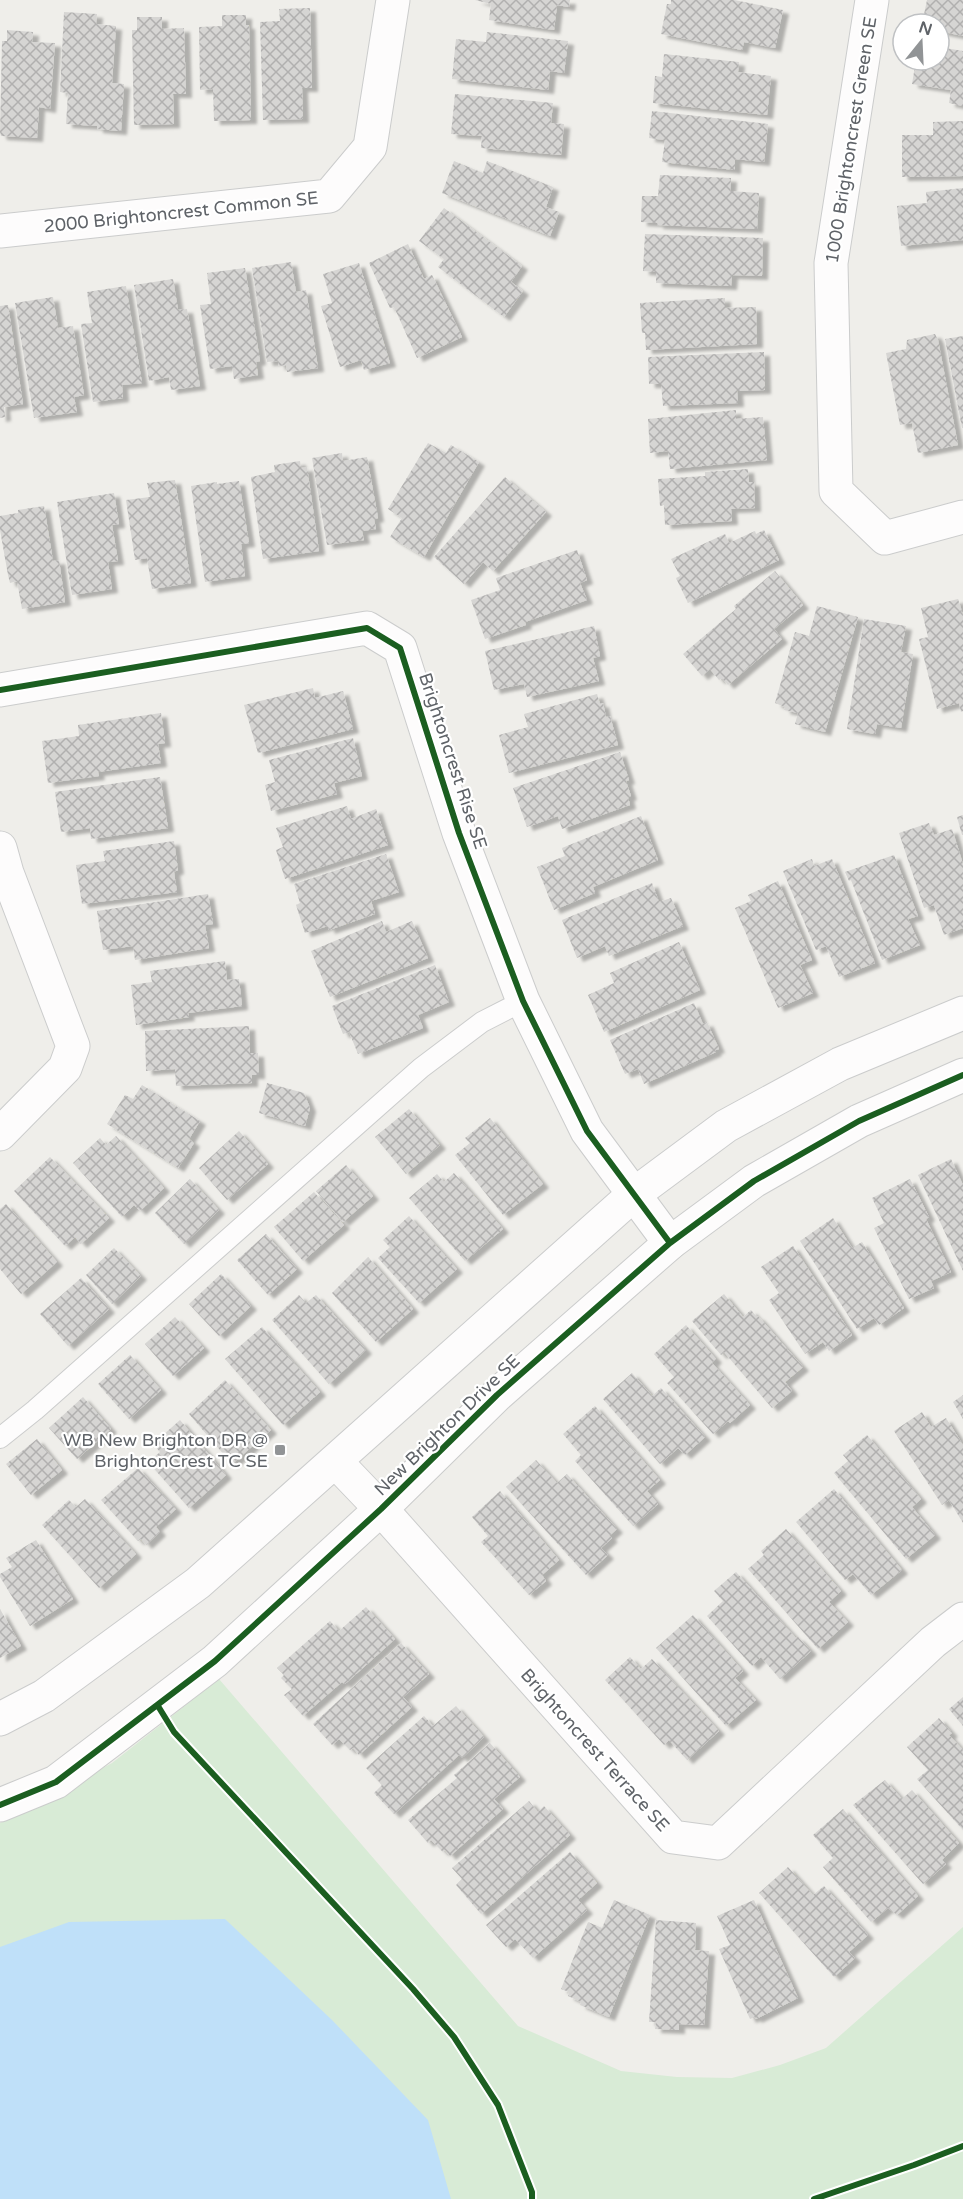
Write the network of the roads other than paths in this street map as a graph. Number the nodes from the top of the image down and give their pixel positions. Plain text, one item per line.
1 (393, 0) edge
2 (872, 0) edge
3 (0, 231) edge
4 (963, 517) edge
5 (0, 690) edge
6 (2, 866) edge
7 (523, 1001) junction
8 (963, 1013) edge
9 (963, 1075) edge
10 (0, 1134) edge
11 (633, 1195) junction
12 (670, 1243) junction
13 (0, 1438) edge
14 (336, 1462) junction
15 (381, 1509) junction
16 (963, 1619) edge
17 (0, 1719) edge
18 (0, 1805) edge

1 - 3 street, 2000 Brightoncrest Common SE
2 - 4 street, 1000 Brightoncrest Green SE
5 - 7 street, Brightoncrest Rise SE
6 - 10 street
7 - 11 street, Brightoncrest Rise SE
7 - 13 lane
8 - 11 street
9 - 12 street, New Brighton Drive SE
11 - 12 street, Brightoncrest Rise SE
11 - 14 street
12 - 15 street, New Brighton Drive SE
14 - 15 street, Brightoncrest Terrace SE
14 - 17 street
15 - 16 street, Brightoncrest Terrace SE
15 - 18 street, New Brighton Drive SE

